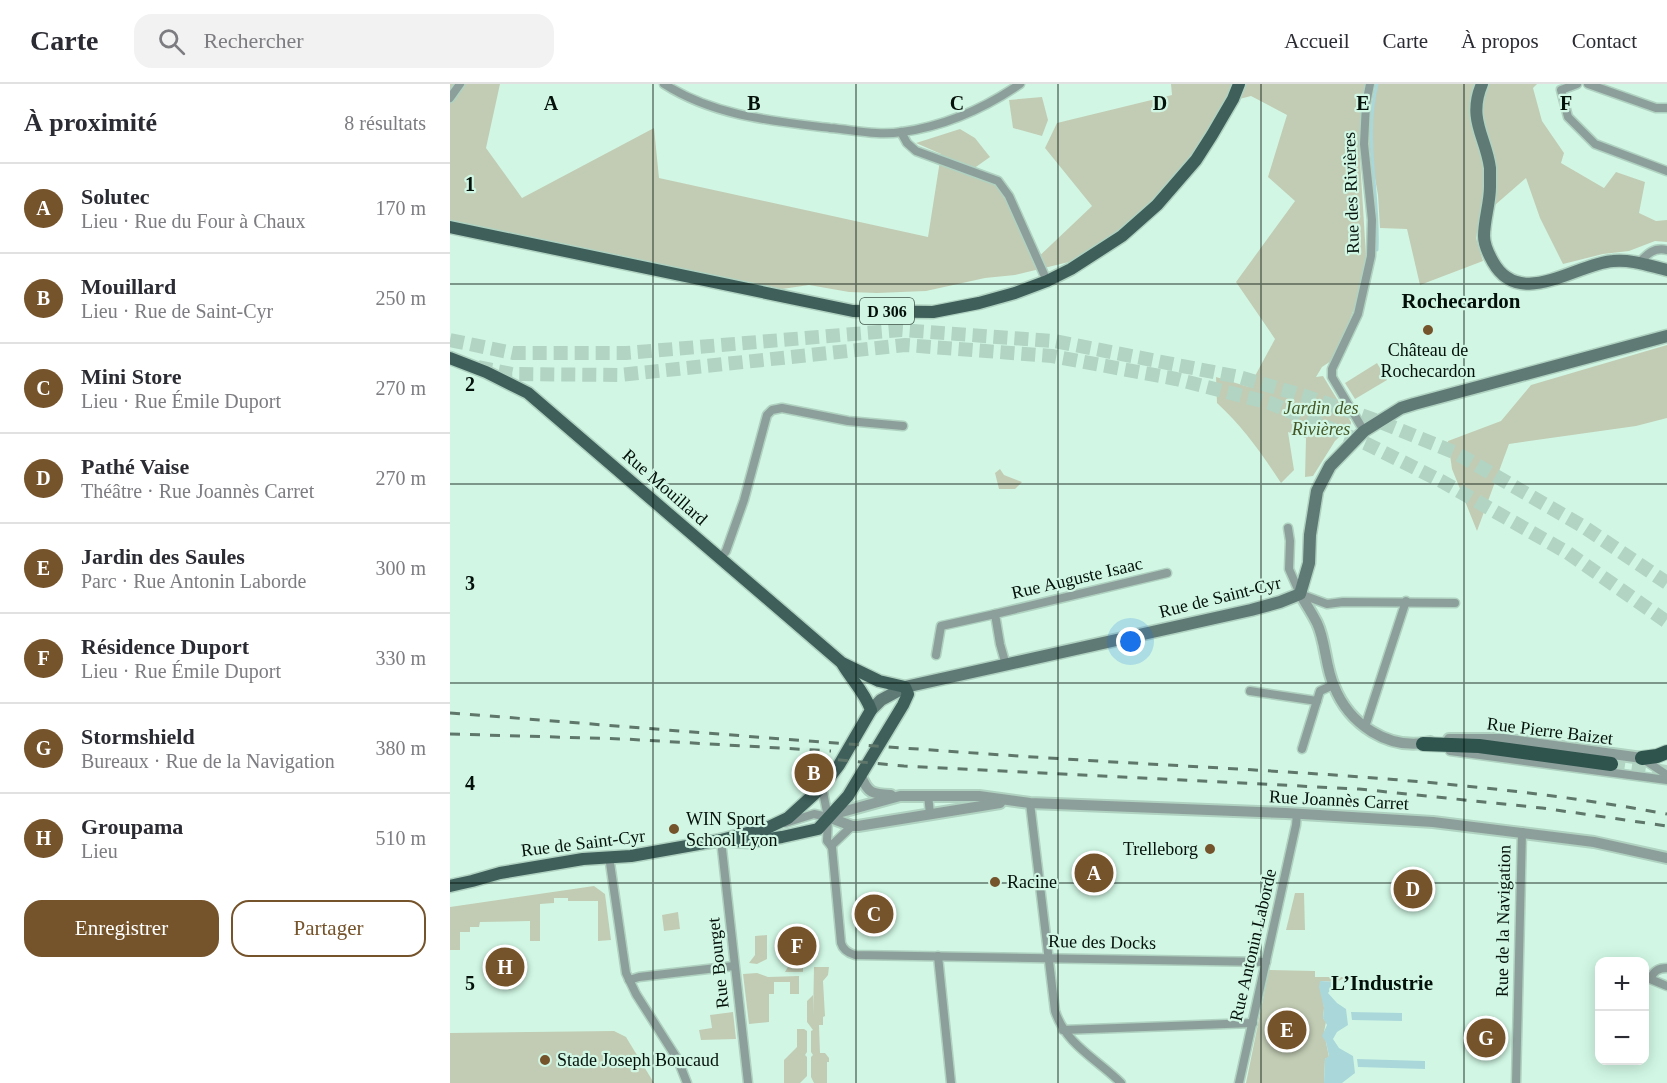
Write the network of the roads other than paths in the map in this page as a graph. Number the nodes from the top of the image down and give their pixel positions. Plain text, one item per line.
1 (460, 84) edge
2 (664, 84) edge
3 (1020, 84) edge
4 (1239, 84) edge
5 (1370, 84) edge
6 (1482, 84) edge
7 (1576, 84) edge
8 (1588, 84) edge
9 (450, 98) edge
10 (1667, 108) edge
11 (901, 132) junction
12 (1667, 171) edge
13 (450, 227) edge
14 (1667, 250) edge
15 (1639, 263) junction
16 (1667, 270) edge
17 (1047, 281) junction
18 (1667, 336) edge
19 (450, 358) edge
20 (903, 426) dead end
21 (1364, 431) junction
22 (1288, 528) dead end
23 (720, 559) junction
24 (1167, 573) dead end
25 (1300, 594) junction
26 (1406, 601) junction
27 (1455, 603) dead end
28 (995, 614) junction
29 (936, 655) dead end
30 (842, 663) junction
31 (1006, 665) junction
32 (1333, 685) junction
33 (905, 687) junction
34 (1250, 691) dead end
35 (1317, 701) junction
36 (871, 710) junction
37 (1365, 727) junction
38 (1423, 744) junction
39 (1302, 748) dead end
40 (1667, 752) edge
41 (1642, 758) junction
42 (1611, 764) tunnel mouth
43 (1667, 775) edge
44 (861, 776) junction
45 (1667, 780) edge
46 (822, 787) junction
47 (928, 795) junction
48 (900, 796) junction
49 (1006, 801) junction
50 (1030, 803) junction
51 (1297, 813) junction
52 (930, 814) junction
53 (828, 817) junction
54 (852, 826) junction
55 (767, 828) junction
56 (1522, 832) junction
57 (722, 840) junction
58 (831, 846) junction
59 (609, 856) junction
60 (1667, 857) edge
61 (450, 886) edge
62 (938, 956) junction
63 (1048, 958) junction
64 (1266, 962) junction
65 (734, 966) junction
66 (1667, 968) edge
67 (629, 980) junction
68 (1667, 986) edge
69 (1253, 1023) junction
70 (1063, 1030) junction
71 (687, 1083) edge
72 (748, 1083) edge
73 (951, 1083) edge
74 (1121, 1083) edge
75 (1239, 1083) edge
76 (1516, 1083) edge

1 - 9 street
2 - 11 street
3 - 11 street
4 - 17 main road, D 306
5 - 21 street, Rue des Rivières
6 - 15 main road
7 - 12 street
8 - 10 street
11 - 17 street
13 - 17 main road, D 306
14 - 15 street
15 - 16 main road
18 - 21 main road, Rue de Saint-Cyr
19 - 23 main road, Rue Mouillard
20 - 23 street
21 - 25 main road, Rue de Saint-Cyr
22 - 25 street
23 - 30 main road, Rue Mouillard
24 - 28 street, Rue Auguste Isaac
25 - 26 street
25 - 31 main road, Rue de Saint-Cyr
25 - 32 street, Rue Pierre Baizet
26 - 27 street
26 - 37 street
28 - 29 street, Rue Auguste Isaac
28 - 31 street, Rue Auguste Isaac
30 - 33 main road, Rue Mouillard
30 - 36 main road, Rue Mouillard
31 - 33 main road, Rue de Saint-Cyr
32 - 35 street
32 - 37 street, Rue Pierre Baizet
33 - 36 main road, Rue de Saint-Cyr
33 - 44 main road, Rue de Saint-Cyr
34 - 35 street
35 - 39 street
36 - 46 main road, Rue de Saint-Cyr
37 - 38 street, Rue Pierre Baizet
38 - 41 street, Rue Pierre Baizet
38 - 42 highway
38 - 45 street, Rue Pierre Baizet
40 - 41 highway
41 - 43 street, Rue Pierre Baizet
44 - 48 street
44 - 53 main road, Rue de Saint-Cyr
46 - 53 street
46 - 55 main road, Rue de Saint-Cyr
47 - 48 street, Rue Joannès Carret
47 - 49 street, Rue Joannès Carret
47 - 52 street
48 - 53 street, Rue Joannès Carret
49 - 50 street, Rue Joannès Carret
49 - 52 street, Rue Joannès Carret
50 - 51 street, Rue Joannès Carret
50 - 63 street
51 - 56 street, Rue Joannès Carret
51 - 64 street, Rue Antonin Laborde
52 - 54 street, Rue Joannès Carret
53 - 54 street, Rue Joannès Carret
53 - 55 street, Rue de Saint-Cyr
53 - 57 main road, Rue de Saint-Cyr
53 - 58 street
54 - 58 street
55 - 57 main road, Rue de Saint-Cyr
56 - 60 street, Rue Joannès Carret
56 - 76 street, Rue de la Navigation
57 - 59 main road, Rue de Saint-Cyr
57 - 65 street, Rue Bourget
58 - 62 street, Rue des Docks
59 - 61 main road, Rue de Saint-Cyr
59 - 67 street
62 - 63 street, Rue des Docks
62 - 73 street
63 - 64 street, Rue des Docks
63 - 70 street
64 - 69 street, Rue Antonin Laborde
65 - 67 street
65 - 72 street, Rue Bourget
66 - 68 street
67 - 71 street
69 - 70 street
69 - 75 street, Rue Antonin Laborde
70 - 74 street

